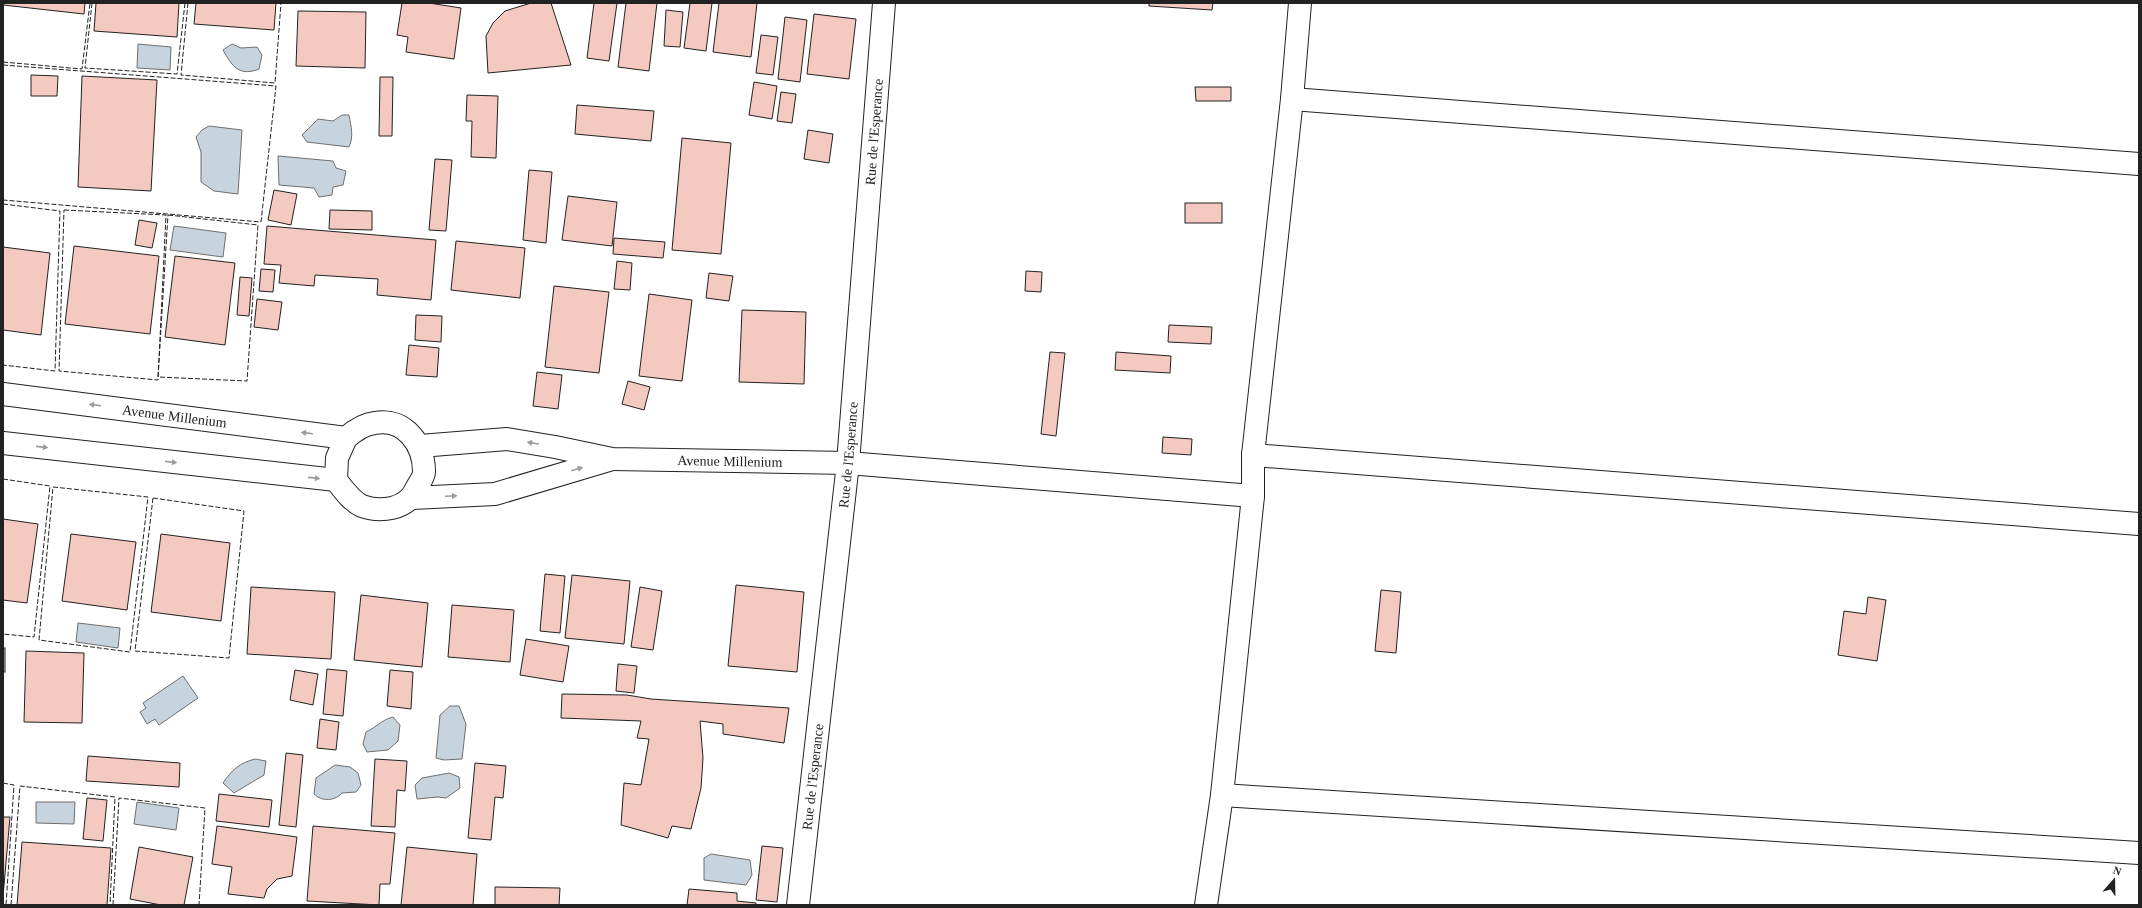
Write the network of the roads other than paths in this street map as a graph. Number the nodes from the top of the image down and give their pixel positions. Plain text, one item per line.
1 (884, 3) edge
2 (1300, 3) edge
3 (1292, 99) junction
4 (2139, 164) edge
5 (3, 394) edge
6 (346, 438) junction
7 (3, 443) edge
8 (420, 446) junction
9 (1253, 455) junction
10 (612, 459) junction
11 (848, 463) junction
12 (336, 480) junction
13 (1253, 496) junction
14 (412, 498) junction
15 (2139, 524) edge
16 (1222, 794) junction
17 (2139, 854) edge
18 (798, 905) edge
19 (1206, 905) edge

1 - 11 street, Rue de l'Esperance
2 - 3 street
3 - 4 street
3 - 9 street
6 -> 5 street, Avenue Millenium
6 - 8 street
6 - 12 street
7 -> 12 street
10 -> 8 street, Avenue Millenium
8 - 14 street
9 - 13 street
9 - 15 street
10 - 11 street, Avenue Millenium
14 -> 10 street, Avenue Millenium
11 - 13 street, Avenue Millenium
11 - 18 street, Rue de l'Esperance
12 - 14 street, Avenue Millenium
13 - 16 street
16 - 17 street
16 - 19 street

